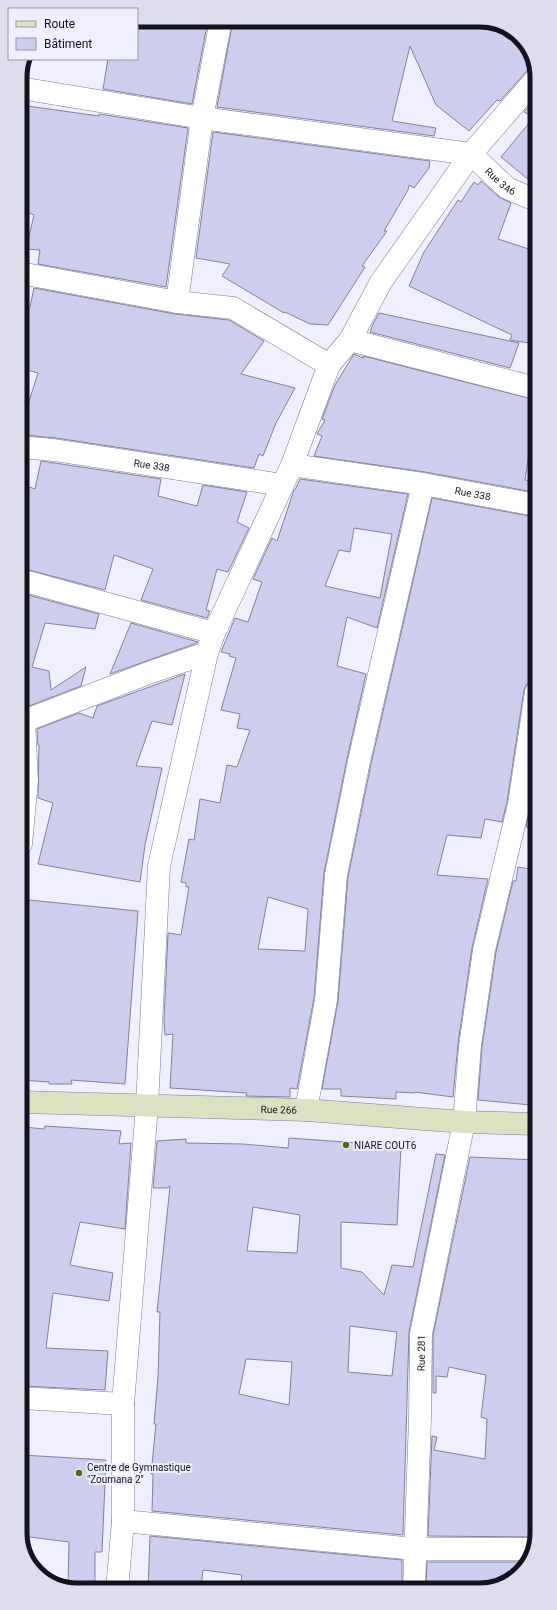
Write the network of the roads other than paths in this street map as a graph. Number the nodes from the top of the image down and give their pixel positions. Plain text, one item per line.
1 (220, 27) edge
2 (530, 86) edge
3 (27, 89) edge
4 (202, 118) junction
5 (471, 154) junction
6 (530, 198) edge
7 (27, 275) edge
8 (177, 302) junction
9 (350, 340) junction
10 (329, 365) junction
11 (530, 386) edge
12 (27, 448) edge
13 (292, 465) junction
14 (424, 484) junction
15 (283, 485) junction
16 (530, 504) edge
17 (27, 582) edge
18 (210, 643) junction
19 (27, 720) edge
20 (530, 732) edge
21 (27, 1102) edge
22 (146, 1106) junction
23 (306, 1110) junction
24 (464, 1122) junction
25 (530, 1124) edge
26 (27, 1398) edge
27 (123, 1404) junction
28 (123, 1521) junction
29 (527, 1548) edge
30 (415, 1549) junction
31 (118, 1583) edge
32 (414, 1583) edge

1 - 4 street
2 - 5 street
3 - 4 street
4 - 5 street
4 - 8 street
5 - 6 street, Rue 346
5 - 9 street
7 - 8 street
8 - 10 street
9 - 10 street
9 - 11 street
10 - 13 street
12 - 15 street, Rue 338
13 - 14 street, Rue 338
13 - 15 street
14 - 16 street, Rue 338
14 - 23 street
15 - 18 street
17 - 18 street
18 - 19 street
18 - 22 street
20 - 24 street, Rue 281
21 - 22 main road, Rue 266
22 - 23 main road, Rue 266
22 - 27 street
23 - 24 main road, Rue 266
24 - 25 main road, Rue 266
24 - 30 street, Rue 281
26 - 27 street
27 - 28 street
28 - 30 street
28 - 31 street
29 - 30 street
30 - 32 street, Rue 281

